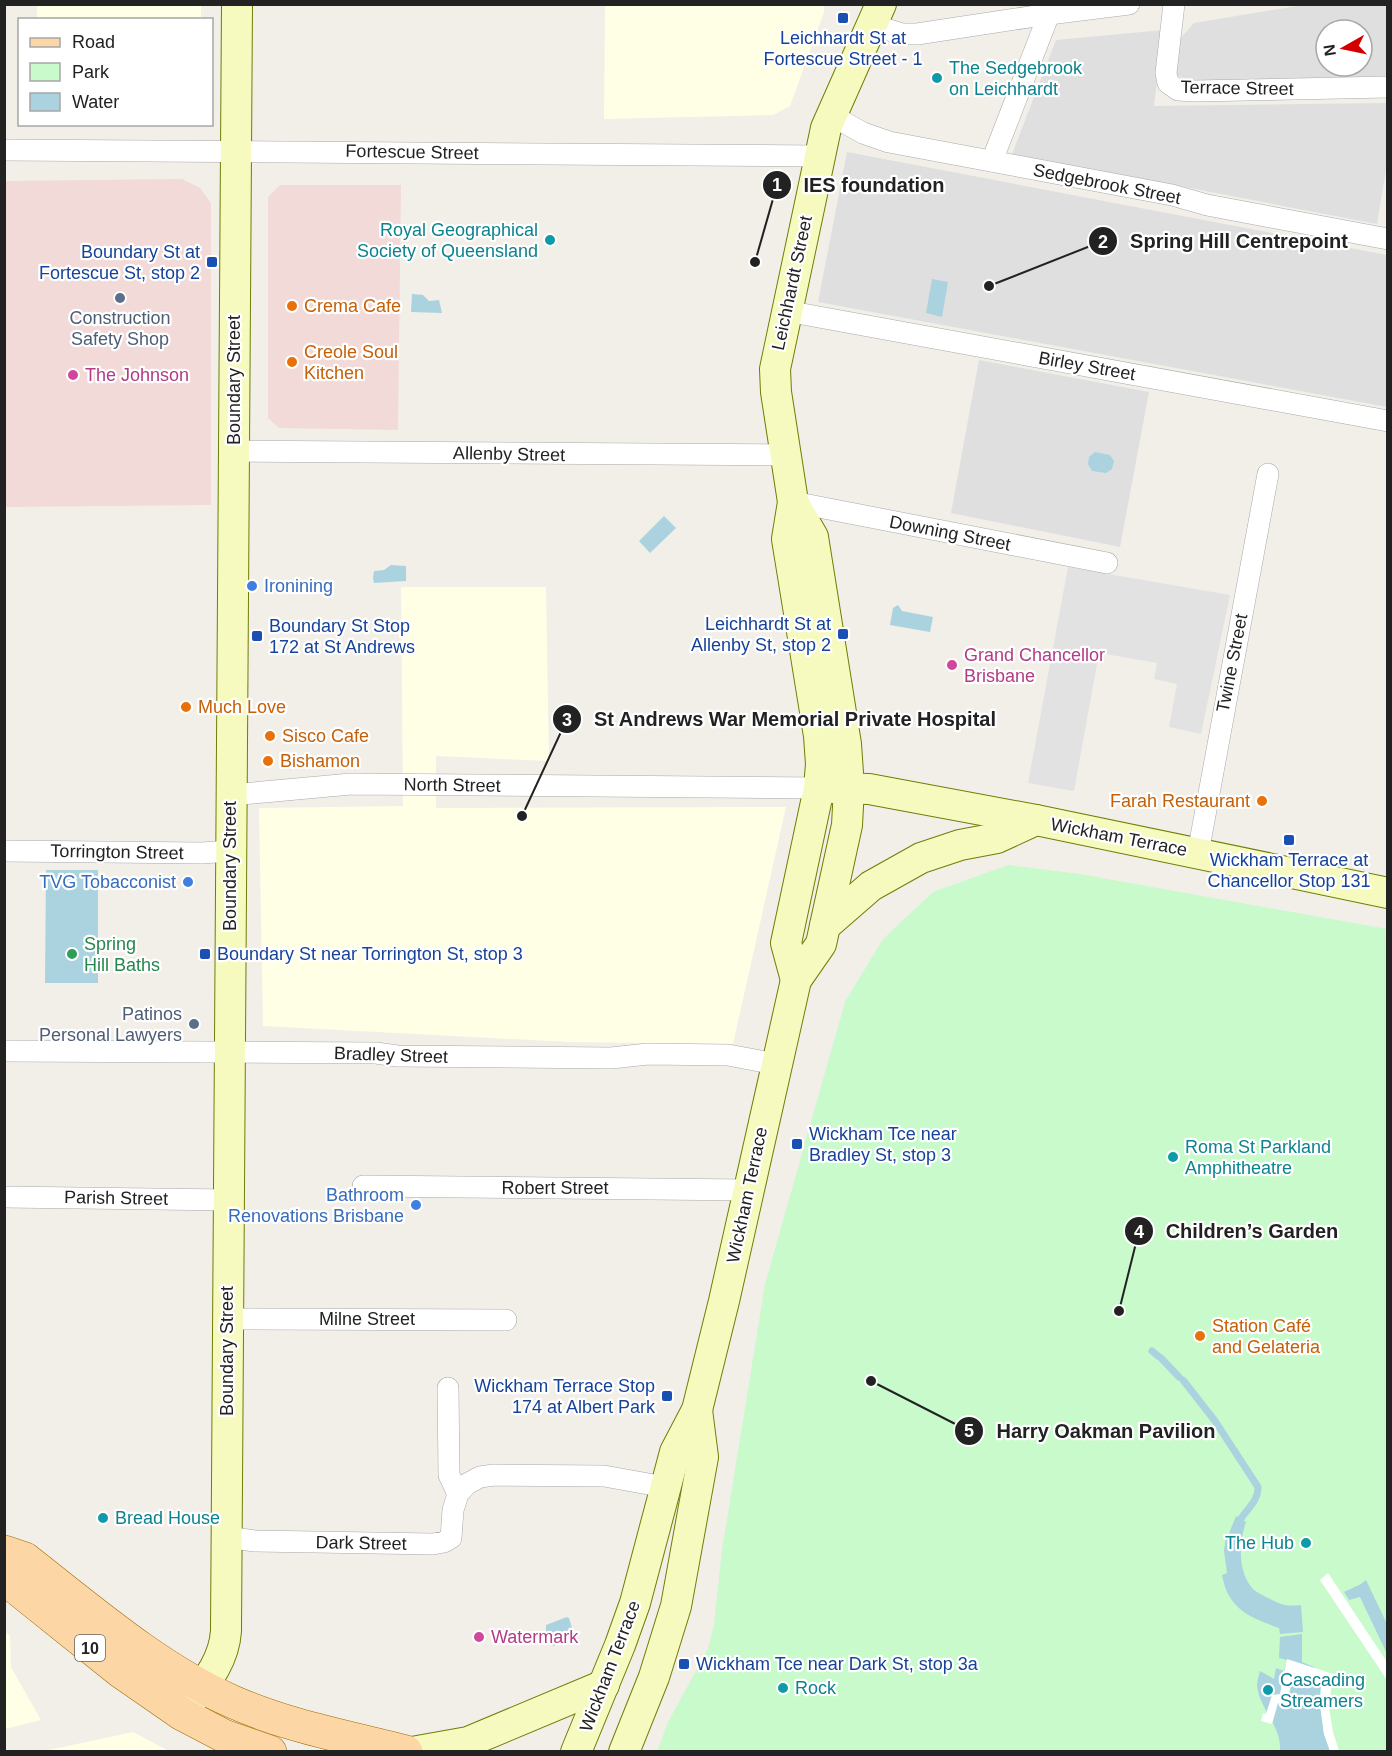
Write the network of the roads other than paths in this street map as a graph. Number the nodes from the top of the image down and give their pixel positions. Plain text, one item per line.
1 (237, 4) edge
2 (1129, 4) edge
3 (1174, 4) edge
4 (1049, 14) junction
5 (877, 15) edge
6 (1388, 87) edge
7 (831, 115) junction
8 (4, 150) edge
9 (236, 151) junction
10 (819, 156) junction
11 (992, 161) junction
12 (1388, 239) edge
13 (786, 311) junction
14 (1388, 421) edge
15 (234, 451) junction
16 (785, 455) junction
17 (1268, 474) dead end
18 (793, 502) junction
19 (1107, 563) dead end
20 (819, 788) junction
21 (849, 788) junction
22 (231, 795) junction
23 (1036, 820) junction
24 (4, 851) edge
25 (230, 851) junction
26 (1198, 854) junction
27 (1388, 892) edge
28 (825, 926) junction
29 (795, 980) junction
30 (4, 1051) edge
31 (229, 1052) junction
32 (776, 1064) junction
33 (363, 1186) dead end
34 (748, 1190) junction
35 (4, 1197) edge
36 (228, 1200) junction
37 (227, 1318) junction
38 (506, 1320) dead end
39 (448, 1388) dead end
40 (697, 1410) junction
41 (665, 1487) junction
42 (458, 1494) junction
43 (226, 1537) junction
44 (4, 1552) edge
45 (4, 1574) edge
46 (604, 1685) junction
47 (202, 1686) junction
48 (644, 1704) junction
49 (182, 1714) junction
50 (270, 1752) edge
51 (406, 1752) edge
52 (412, 1752) edge
53 (576, 1752) edge
54 (624, 1752) edge
55 (643, 1752) edge

1 - 9 main road, Boundary Street
2 - 4 street
3 - 6 street, Terrace Street
4 - 5 street
4 - 11 street
5 - 7 main road, Leichhardt Street
7 - 10 main road, Leichhardt Street
7 - 11 street, Sedgebrook Street
8 - 9 street, Fortescue Street
9 - 10 street, Fortescue Street
9 - 15 main road, Boundary Street
10 - 13 main road, Leichhardt Street
11 - 12 street, Sedgebrook Street
13 - 14 street, Birley Street
13 - 16 main road, Leichhardt Street
15 - 16 street, Allenby Street
15 - 22 main road, Boundary Street
16 - 18 main road, Leichhardt Street
17 - 26 street, Twine Street
18 - 19 street, Downing Street
18 - 20 main road, Leichhardt Street
18 - 21 main road, Leichhardt Street
20 - 21 main road, Wickham Terrace
20 - 22 street, North Street
20 - 29 main road, Wickham Terrace
21 - 23 main road, Wickham Terrace
21 - 28 main road, Wickham Terrace
22 - 25 main road, Boundary Street
23 - 26 main road, Wickham Terrace
23 - 28 main road
24 - 25 street, Torrington Street
25 - 31 main road, Boundary Street
26 - 27 main road, Wickham Terrace
28 - 29 main road, Wickham Terrace
29 - 32 main road, Wickham Terrace
30 - 31 street, Bradley Street
31 - 32 street, Bradley Street
31 - 36 main road, Boundary Street
32 - 34 main road, Wickham Terrace
33 - 34 street, Robert Street
34 - 40 main road, Wickham Terrace
35 - 36 street, Parish Street
36 - 37 main road, Boundary Street
37 - 38 street, Milne Street
37 - 43 main road, Boundary Street
39 - 42 street, Dark Street
40 - 41 main road, Wickham Terrace
40 - 48 main road, Wickham Terrace
41 - 42 street
41 - 46 main road, Wickham Terrace
42 - 43 street, Dark Street
43 - 47 main road, Boundary Street
44 - 47 main road, 10
45 - 49 main road, 10
46 - 52 main road
46 - 53 main road, Wickham Terrace
47 - 49 main road, Boundary Street
47 - 51 main road, 10
48 - 54 main road, Wickham Terrace
48 - 55 main road
49 - 50 main road, 10

